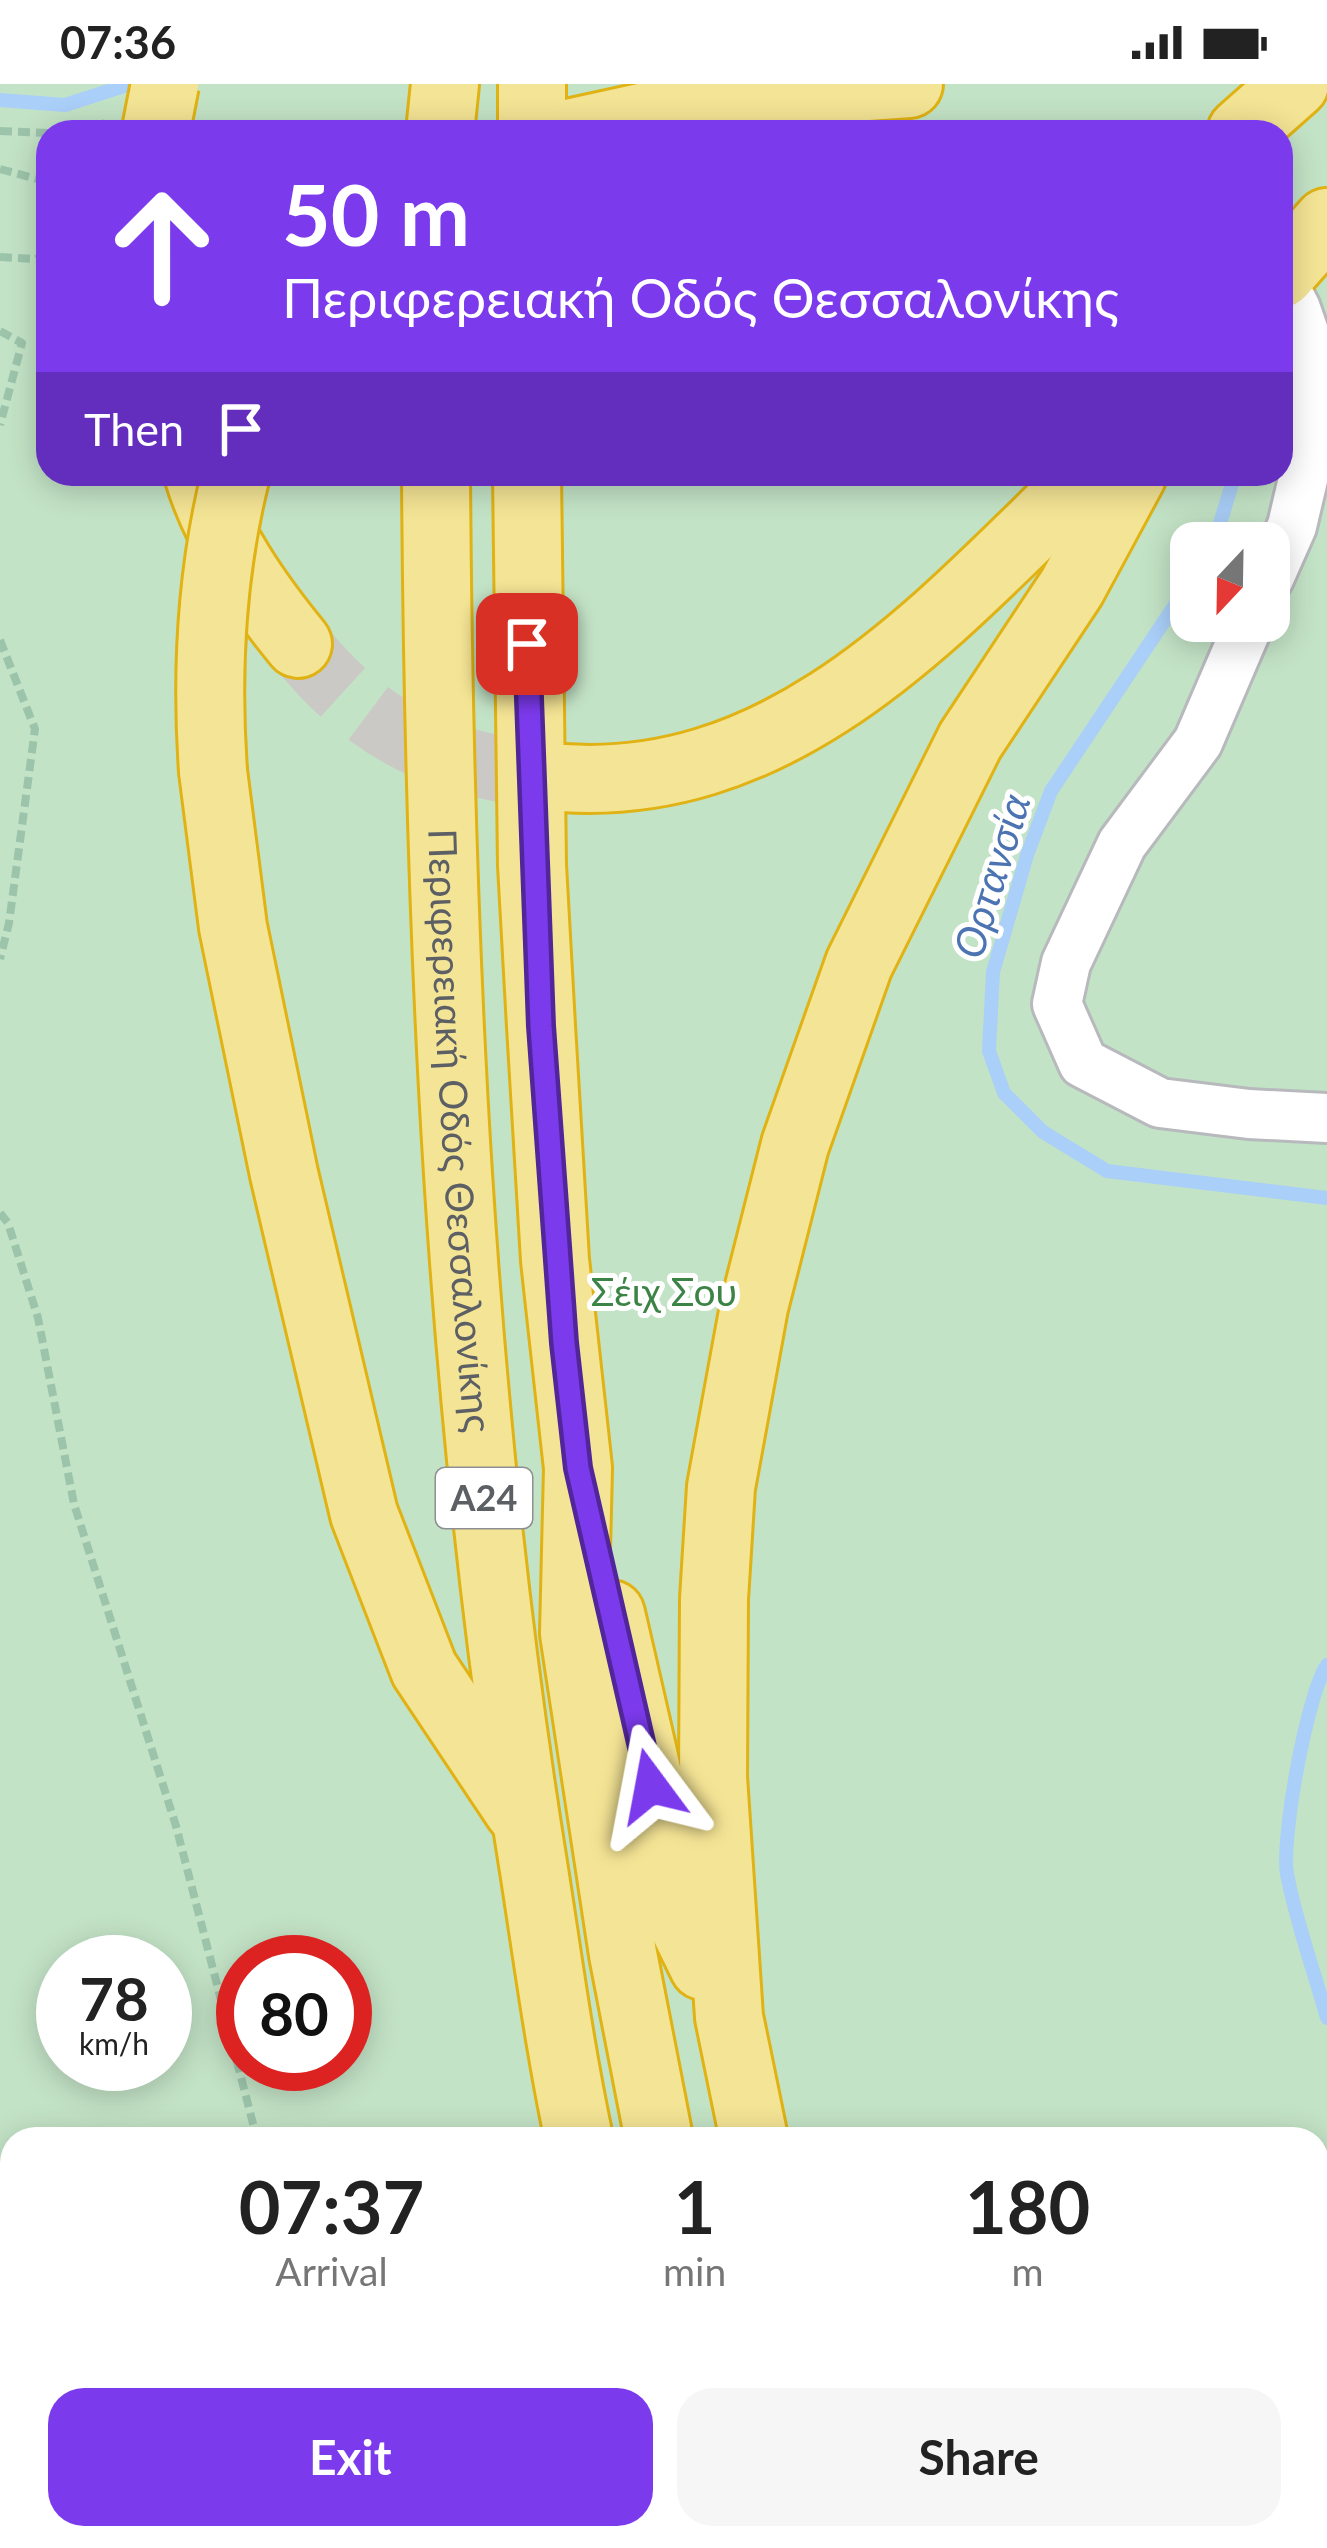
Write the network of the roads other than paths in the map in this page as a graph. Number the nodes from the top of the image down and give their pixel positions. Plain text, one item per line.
1 (445, 84) edge
2 (532, 84) edge
3 (593, 84) edge
4 (909, 84) edge
5 (1294, 84) edge
6 (441, 120) edge
7 (532, 120) edge
8 (611, 120) edge
9 (628, 120) edge
10 (1254, 120) edge
11 (1327, 222) edge
12 (1293, 263) edge
13 (1293, 303) edge
14 (203, 486) edge
15 (234, 486) edge
16 (436, 486) edge
17 (527, 486) edge
18 (1075, 486) edge
19 (1127, 486) edge
20 (1290, 531) edge
21 (1241, 642) edge
22 (298, 644) tunnel mouth
23 (562, 778) tunnel mouth
24 (1327, 1118) edge
25 (578, 1468) junction
26 (526, 1823) junction
27 (729, 2017) junction
28 (577, 2127) edge
29 (657, 2127) edge
30 (752, 2127) edge

1 - 6 highway
2 - 7 highway
3 - 8 highway
4 - 9 highway, bridge
5 - 10 highway
11 - 12 highway
13 - 20 street
14 - 22 highway
15 - 26 highway, bridge
16 - 26 highway, Περιφερειακή Οδός Θεσσαλονίκης / Α24
17 - 25 highway, Α24
18 - 23 highway
19 - 27 highway
21 - 24 street
25 - 27 highway
25 - 29 highway, Α24
26 - 28 highway, Περιφερειακή Οδός Θεσσαλονίκης / Α24
27 - 30 highway

